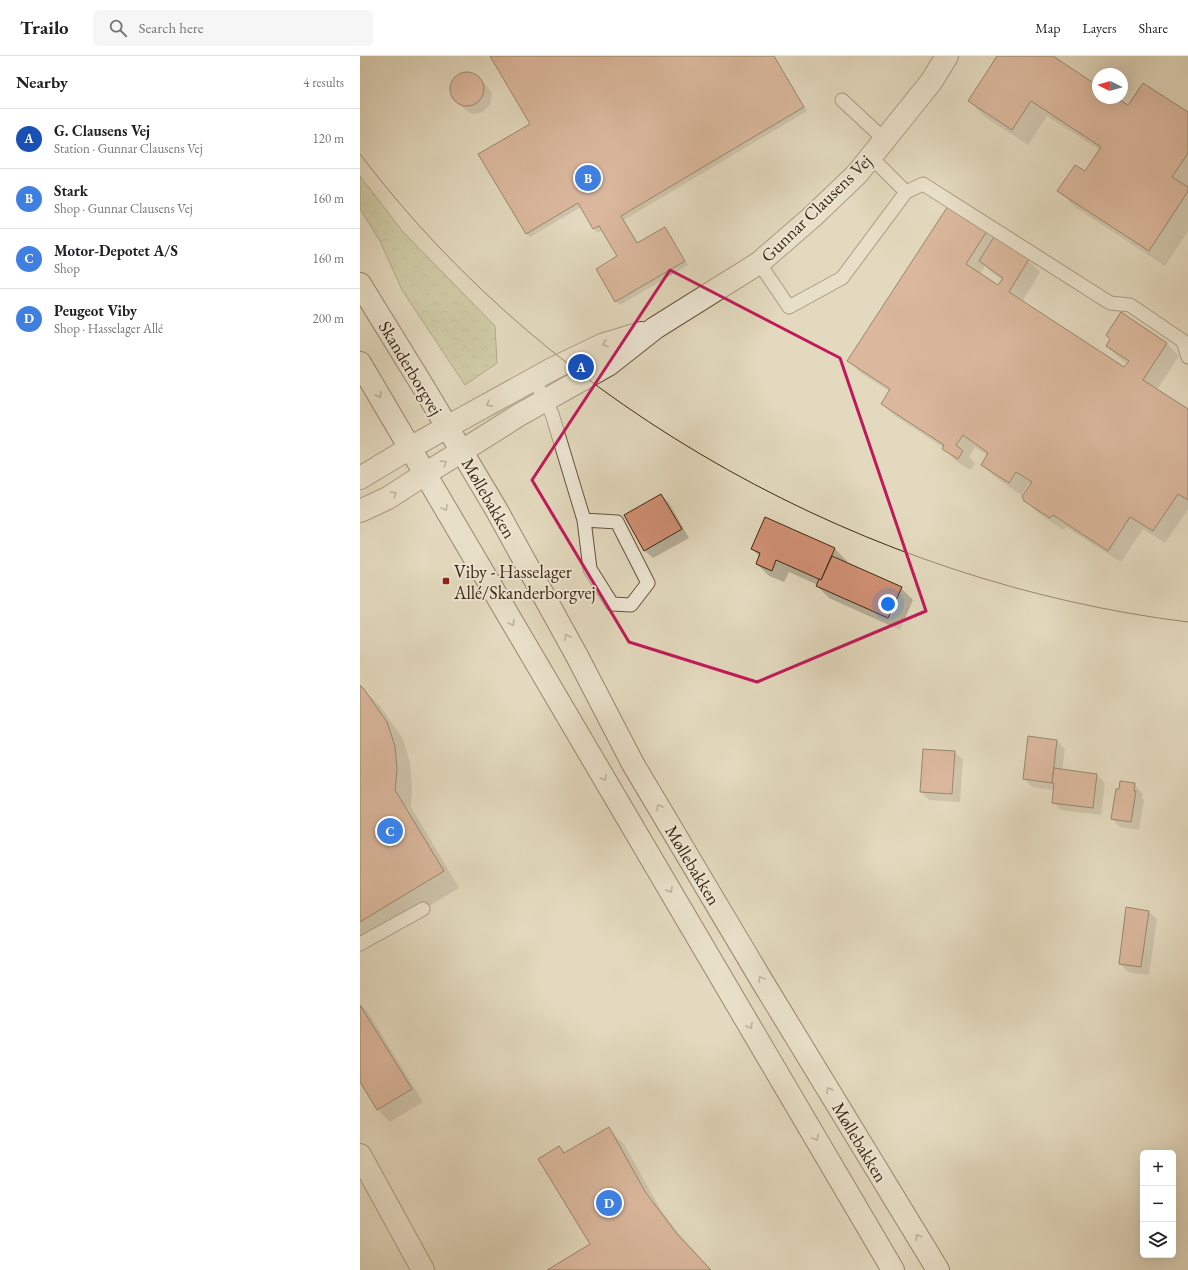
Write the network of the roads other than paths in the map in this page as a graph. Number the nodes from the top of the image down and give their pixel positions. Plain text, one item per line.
1 (947, 56) edge
2 (842, 100) dead end
3 (885, 140) junction
4 (870, 157) junction
5 (906, 192) junction
6 (759, 263) junction
7 (360, 284) edge
8 (655, 328) junction
9 (1188, 357) edge
10 (360, 363) edge
11 (534, 379) junction
12 (545, 401) junction
13 (448, 427) junction
14 (410, 448) junction
15 (462, 451) junction
16 (426, 474) junction
17 (360, 478) edge
18 (360, 511) edge
19 (584, 520) junction
20 (423, 909) dead end
21 (360, 944) edge
22 (362, 1166) edge
23 (423, 1270) edge
24 (893, 1270) edge
25 (938, 1270) edge

1 - 3 main road, Gunnar Clausens Vej
2 - 3 lane
3 - 4 main road, Gunnar Clausens Vej
4 - 5 lane
4 - 6 main road, Gunnar Clausens Vej
5 - 6 lane
5 - 9 lane
6 - 8 main road, Gunnar Clausens Vej
7 - 13 main road, Skanderborgvej
8 -> 11 main road, Gunnar Clausens Vej
8 - 12 main road, Gunnar Clausens Vej
10 -> 14 main road
11 - 12 lane
11 -> 13 main road, Gunnar Clausens Vej
12 - 15 main road, Gunnar Clausens Vej
12 - 19 lane
13 - 14 main road, Gunnar Clausens Vej
13 - 15 main road, Skanderborgvej
14 - 16 main road
14 - 17 main road, Gunnar Clausens Vej
16 -> 15 main road, Gunnar Clausens Vej
25 -> 15 main road, Møllebakken
18 -> 16 main road, Gunnar Clausens Vej
16 -> 24 main road, Møllebakken
19 - 19 lane
20 - 21 lane
22 - 23 main road

